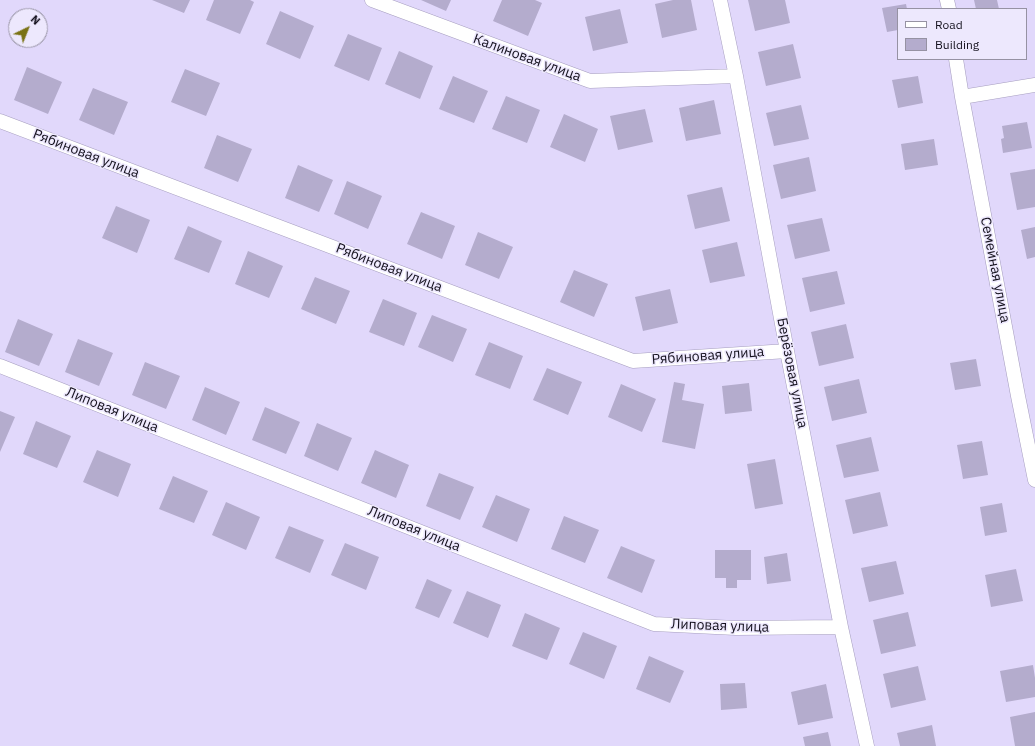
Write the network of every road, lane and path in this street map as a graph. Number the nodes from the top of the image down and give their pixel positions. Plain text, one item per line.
1 (372, 0) edge
2 (720, 0) edge
3 (956, 60) edge
4 (736, 76) junction
5 (1035, 85) edge
6 (962, 97) junction
7 (0, 121) edge
8 (787, 351) junction
9 (0, 366) edge
10 (1035, 480) edge
11 (841, 627) junction
12 (867, 746) edge

1 - 4 street, Калиновая улица
2 - 4 street, Берёзовая улица
3 - 6 street, Семейная улица
4 - 8 street, Берёзовая улица
5 - 6 street
6 - 10 street, Семейная улица
7 - 8 street, Рябиновая улица
8 - 11 street, Берёзовая улица
9 - 11 street, Липовая улица
11 - 12 street, Берёзовая улица

